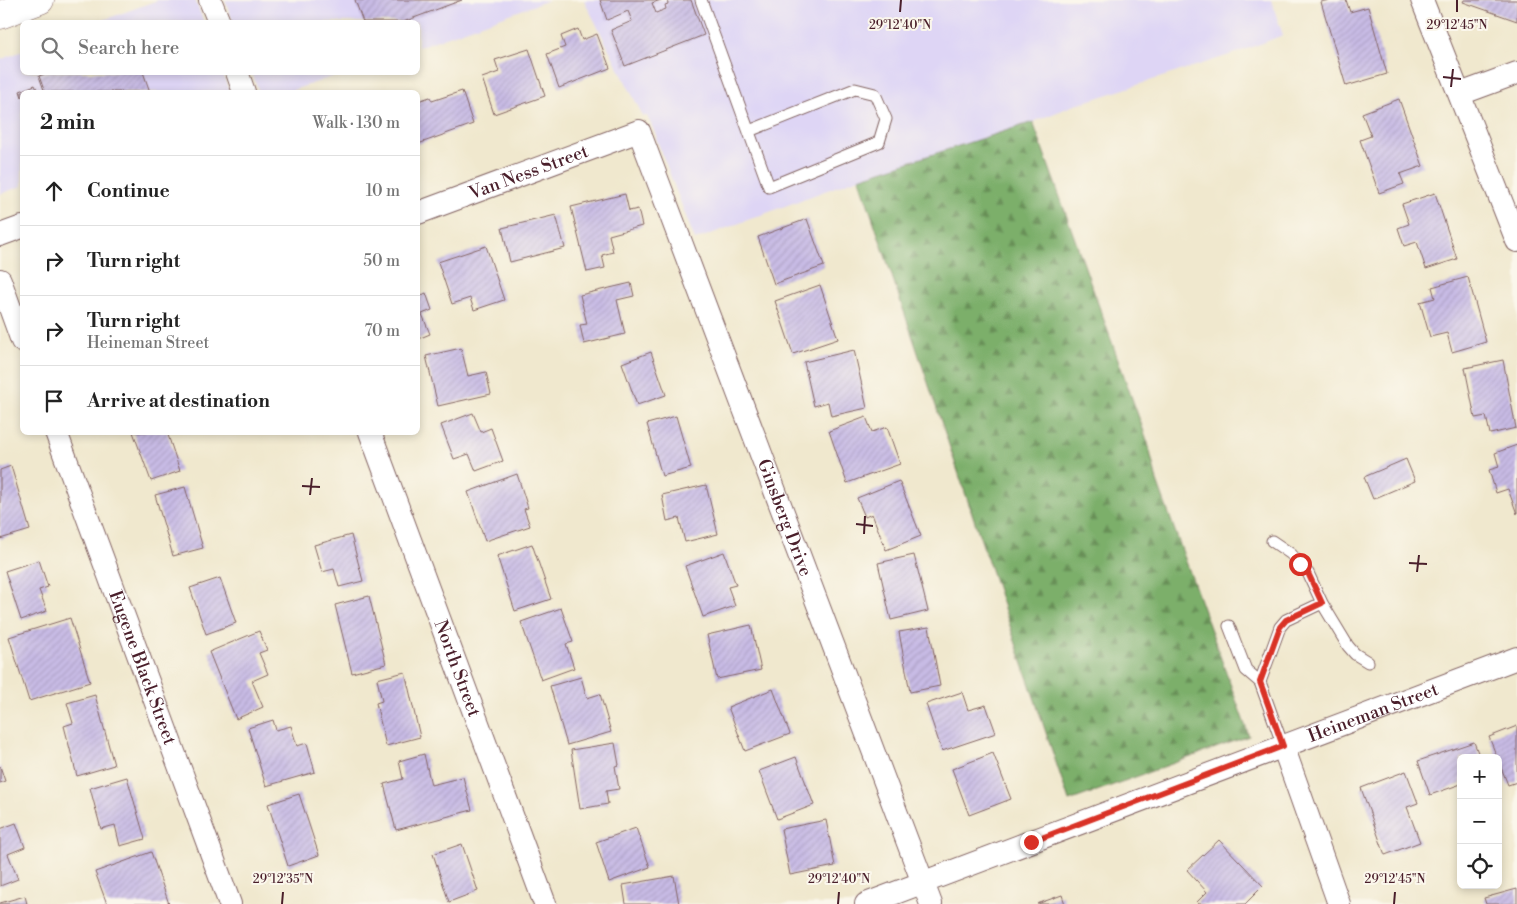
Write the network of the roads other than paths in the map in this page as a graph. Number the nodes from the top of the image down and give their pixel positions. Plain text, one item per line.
1 (40, 0) edge
2 (210, 0) edge
3 (701, 0) edge
4 (1422, 0) edge
5 (0, 15) edge
6 (217, 20) edge
7 (1517, 74) edge
8 (238, 75) edge
9 (243, 90) edge
10 (1460, 94) junction
11 (638, 131) joint
12 (749, 131) junction
13 (420, 212) edge
14 (20, 228) edge
15 (0, 235) edge
16 (1517, 241) edge
17 (0, 280) edge
18 (20, 335) edge
19 (57, 435) edge
20 (371, 435) edge
21 (1272, 541) dead end
22 (1322, 603) junction
23 (1229, 626) dead end
24 (1517, 658) edge
25 (1368, 662) dead end
26 (1260, 682) junction
27 (1283, 746) junction
28 (924, 883) junction
29 (230, 904) edge
30 (545, 904) edge
31 (866, 904) edge
32 (931, 904) edge
33 (1339, 904) edge

1 - 5 main road
2 - 6 street
3 - 12 lane
4 - 10 street
7 - 10 street
8 - 9 street
10 - 16 street
11 - 13 street, Van Ness Street
11 - 28 street, Ginsberg Drive
12 - 12 lane
14 - 15 street
17 - 18 street
19 - 29 street, Eugene Black Street
20 - 30 street, North Street
21 - 22 lane
22 - 25 lane
22 - 26 lane
23 - 26 lane
24 - 27 street, Heineman Street
26 - 27 lane
27 - 28 street, Heineman Street
27 - 33 street
28 - 31 street, Heineman Street
28 - 32 street, Ginsberg Drive

